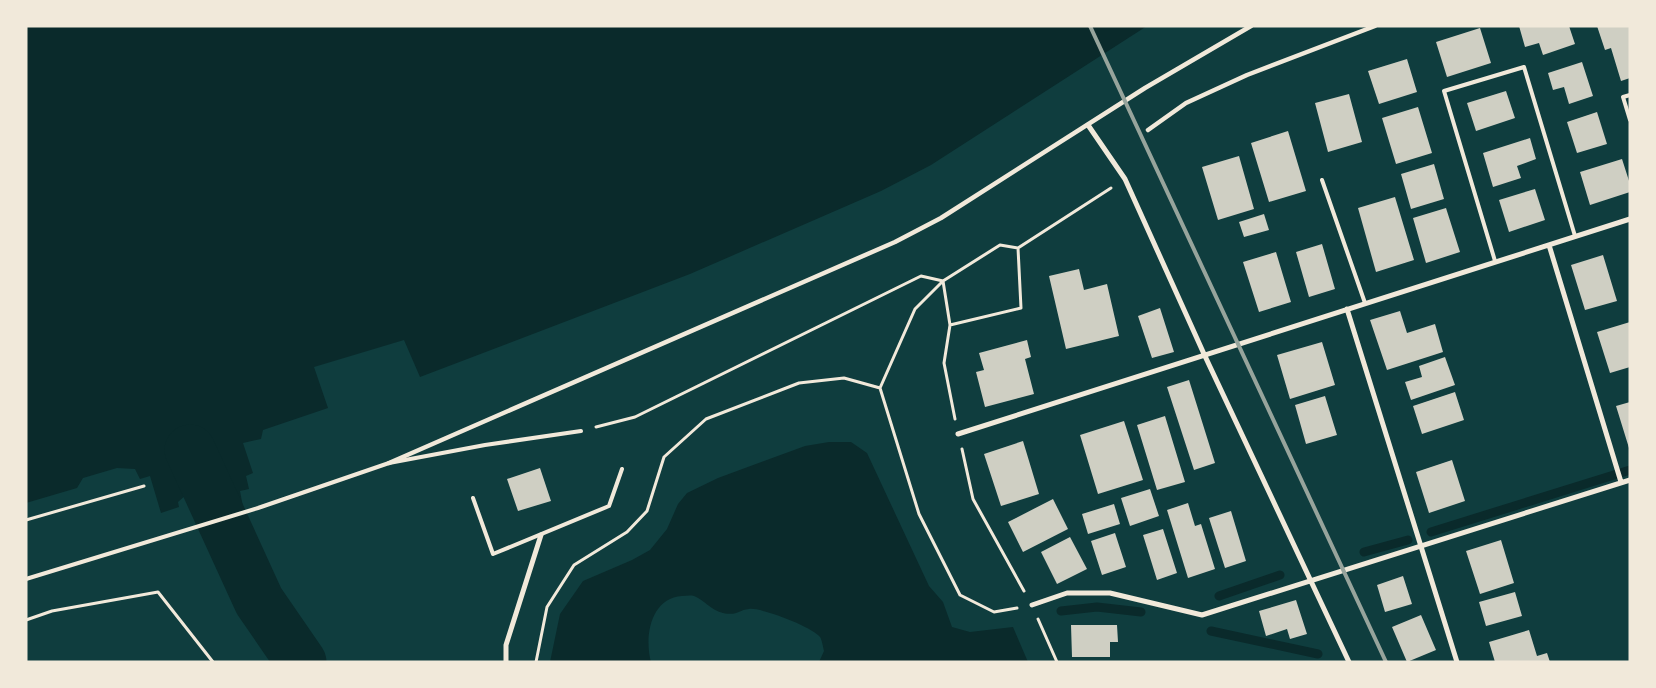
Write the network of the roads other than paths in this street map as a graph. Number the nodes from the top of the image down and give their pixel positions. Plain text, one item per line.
1 (1251, 26) edge
2 (1375, 26) edge
3 (1630, 95) edge
4 (1630, 120) edge
5 (1088, 125) junction
6 (1148, 130) dead end
7 (1322, 180) dead end
8 (1630, 219) edge
9 (1575, 236) junction
10 (1549, 244) junction
11 (1495, 261) junction
12 (1365, 303) junction
13 (1347, 308) junction
14 (1204, 354) junction
15 (581, 431) road end
16 (958, 434) road end
17 (389, 463) junction
18 (622, 469) dead end
19 (1630, 480) edge
20 (1622, 482) junction
21 (473, 498) dead end
22 (541, 534) junction
23 (1422, 546) junction
24 (26, 579) edge
25 (1309, 580) junction
26 (1032, 606) road end
27 (506, 662) edge
28 (1349, 662) edge
29 (1457, 662) edge

1 - 5 street
2 - 6 street
3 - 4 lane
5 - 14 street
5 - 17 street
7 - 12 lane
8 - 9 street
9 - 10 street
9 - 11 lane
10 - 11 street
10 - 20 street
11 - 12 street
12 - 13 street
13 - 14 street
13 - 23 street
14 - 16 street
14 - 25 street
15 - 17 lane
17 - 24 lane
18 - 22 lane
19 - 20 street
20 - 23 street
21 - 22 lane
22 - 27 street
23 - 25 street
23 - 29 street
25 - 26 street
25 - 28 street

